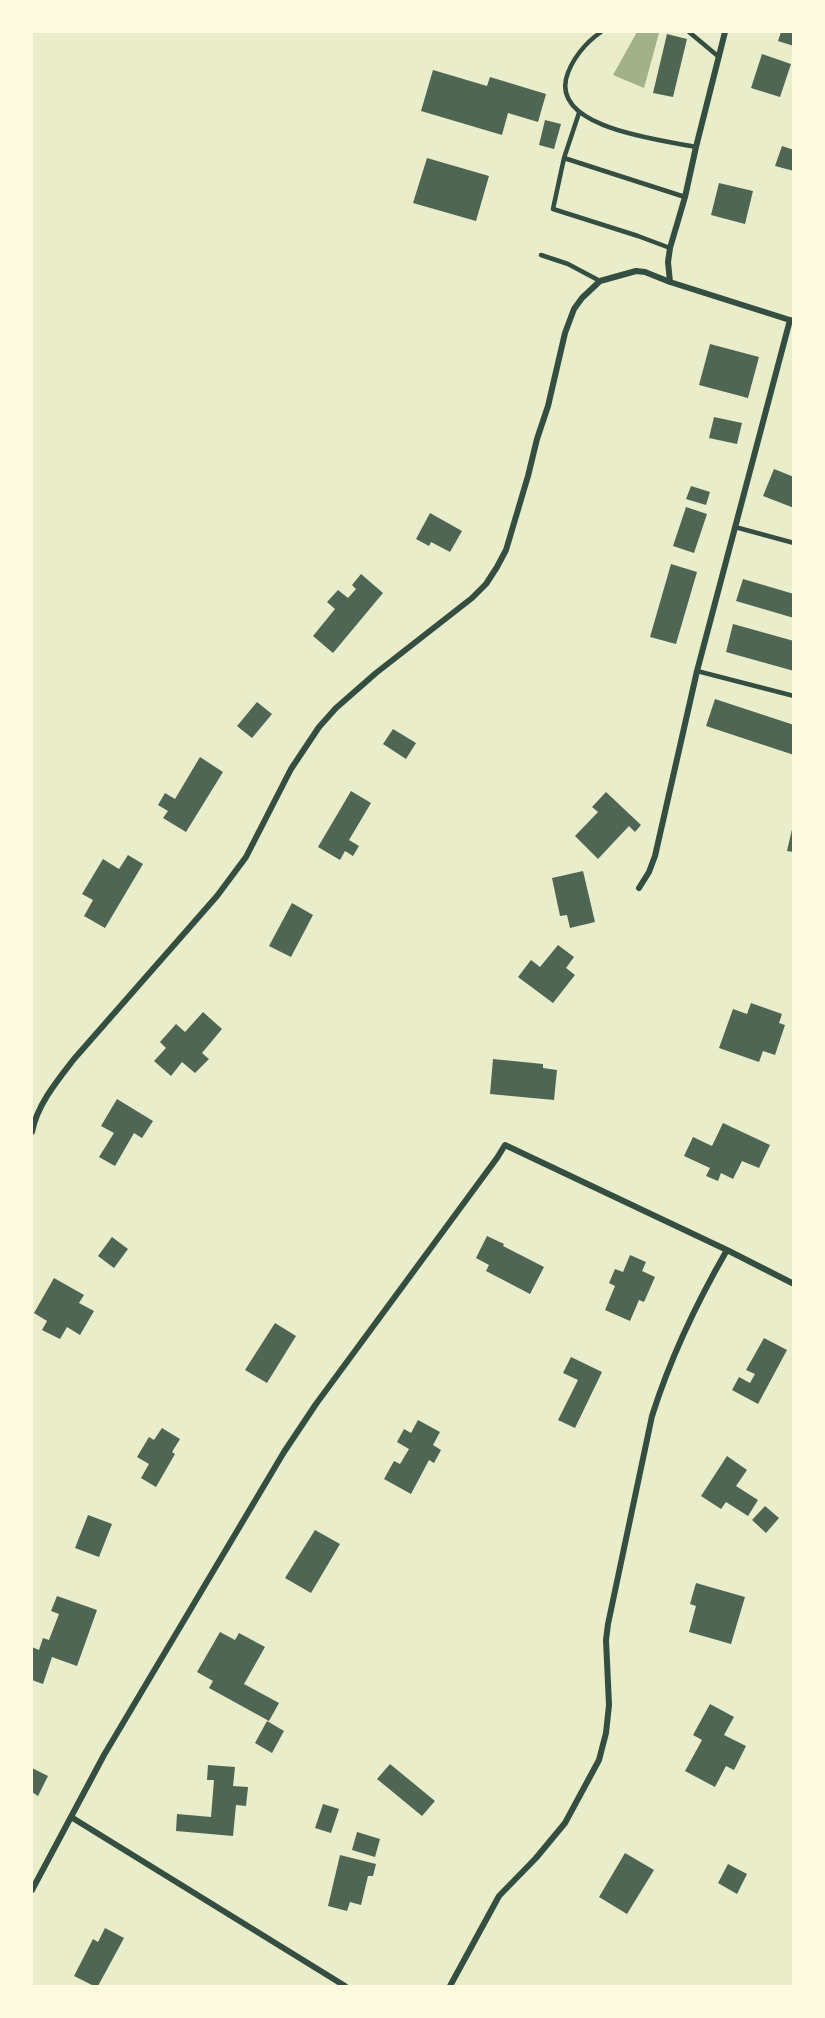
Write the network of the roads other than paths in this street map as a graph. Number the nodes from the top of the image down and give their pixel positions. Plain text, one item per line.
1 (601, 32) edge
2 (689, 32) edge
3 (725, 32) edge
4 (719, 57) junction
5 (579, 113) junction
6 (696, 147) junction
7 (564, 158) junction
8 (685, 197) junction
9 (670, 248) junction
10 (541, 255) dead end
11 (600, 281) junction
12 (670, 282) junction
13 (792, 321) edge
14 (735, 527) junction
15 (794, 543) edge
16 (696, 671) junction
17 (794, 696) edge
18 (639, 888) dead end
19 (32, 1132) edge
20 (727, 1250) junction
21 (794, 1284) edge
22 (71, 1817) junction
23 (32, 1890) edge
24 (345, 1986) edge
25 (450, 1986) edge

1 - 5 lane
2 - 4 lane
3 - 4 street
4 - 6 street
5 - 6 lane
5 - 7 lane
6 - 8 street
7 - 8 lane
7 - 9 lane
8 - 9 street
9 - 12 street
10 - 11 lane
11 - 12 street
11 - 19 street
12 - 13 street
13 - 14 street
14 - 15 lane
14 - 16 street
16 - 17 lane
16 - 18 street
20 - 21 street
20 - 22 street
20 - 25 street
22 - 23 street
22 - 24 street

